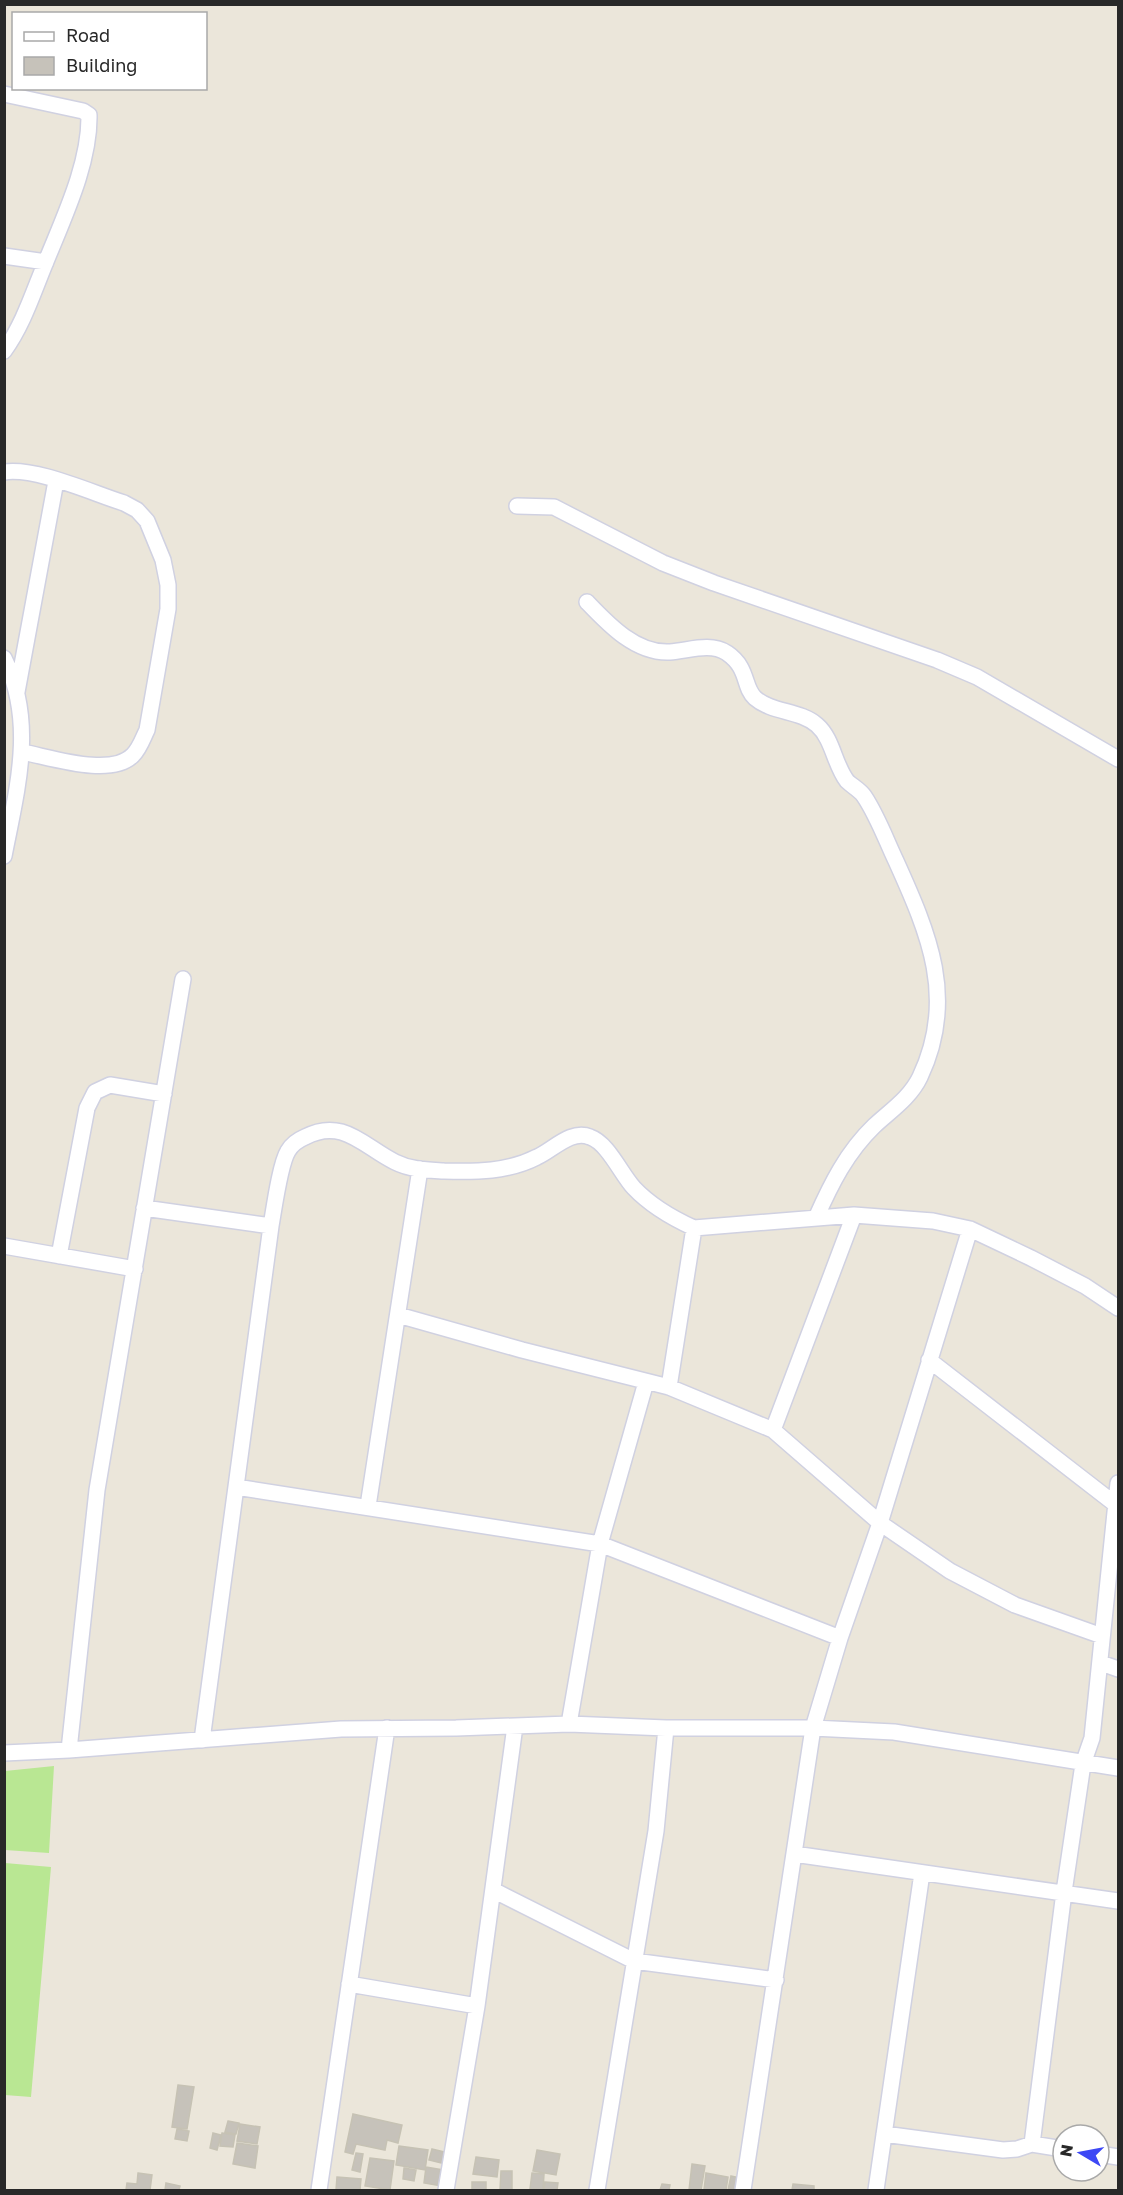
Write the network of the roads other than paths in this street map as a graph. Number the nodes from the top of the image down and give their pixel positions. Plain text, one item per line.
1 (4, 94) edge
2 (4, 256) edge
3 (46, 262) junction
4 (4, 351) edge
5 (4, 472) edge
6 (56, 481) junction
7 (517, 506) dead end
8 (587, 602) dead end
9 (4, 658) edge
10 (17, 692) junction
11 (22, 752) junction
12 (1119, 759) edge
13 (12, 775) edge
14 (4, 856) edge
15 (183, 979) dead end
16 (164, 1094) junction
17 (420, 1169) junction
18 (144, 1208) junction
19 (854, 1215) junction
20 (816, 1218) junction
21 (271, 1226) junction
22 (694, 1228) junction
23 (970, 1229) junction
24 (4, 1246) edge
25 (58, 1256) junction
26 (135, 1269) junction
27 (1119, 1308) edge
28 (398, 1315) junction
29 (929, 1360) junction
30 (646, 1382) junction
31 (669, 1387) junction
32 (773, 1431) junction
33 (1119, 1483) edge
34 (236, 1487) junction
35 (1115, 1504) junction
36 (368, 1506) junction
37 (880, 1523) junction
38 (600, 1544) junction
39 (1102, 1636) junction
40 (840, 1638) junction
41 (1101, 1663) junction
42 (1119, 1669) edge
43 (569, 1724) junction
44 (515, 1726) junction
45 (387, 1728) junction
46 (666, 1728) junction
47 (813, 1728) junction
48 (202, 1740) junction
49 (69, 1750) junction
50 (4, 1753) edge
51 (1083, 1764) junction
52 (1119, 1768) edge
53 (794, 1854) junction
54 (922, 1873) junction
55 (493, 1890) junction
56 (1064, 1892) junction
57 (1119, 1901) edge
58 (634, 1961) junction
59 (776, 1980) junction
60 (349, 1984) junction
61 (477, 2006) junction
62 (884, 2134) junction
63 (1032, 2144) junction
64 (1051, 2147) edge
65 (319, 2190) edge
66 (446, 2190) edge
67 (597, 2190) edge
68 (743, 2190) edge
69 (876, 2190) edge

1 - 3 street
2 - 3 street
3 - 4 street
5 - 6 street
6 - 10 street
6 - 11 street
7 - 12 street
8 - 20 street
9 - 10 street
10 - 11 street
11 - 13 street
13 - 14 street
15 - 16 street
16 - 18 street
16 - 25 street
17 - 21 street
17 - 22 street
17 - 28 street
18 - 21 street
18 - 26 street
19 - 20 street
19 - 23 street
19 - 32 street
20 - 22 street
21 - 34 street
22 - 31 street
23 - 27 street
23 - 29 street
24 - 25 street
25 - 26 street
26 - 49 street
28 - 30 street
28 - 36 street
29 - 35 street
29 - 37 street
30 - 31 street
30 - 38 street
31 - 32 street
32 - 37 street
33 - 35 street
34 - 36 street
34 - 48 street
35 - 39 street
36 - 38 street
37 - 39 street
37 - 40 street
38 - 40 street
38 - 43 street
39 - 41 street
40 - 47 street
41 - 42 street
41 - 51 street
43 - 44 street
43 - 46 street
44 - 45 street
44 - 55 street
45 - 48 street
45 - 60 street
46 - 47 street
46 - 58 street
47 - 51 street
47 - 53 street
48 - 49 street
49 - 50 street
51 - 52 street
51 - 56 street
53 - 54 street
53 - 59 street
54 - 56 street
54 - 62 street
55 - 58 street
55 - 61 street
56 - 57 street
56 - 63 street
58 - 59 street
58 - 67 street
59 - 68 street
60 - 61 street
60 - 65 street
61 - 66 street
62 - 63 street
62 - 69 street
63 - 64 street

